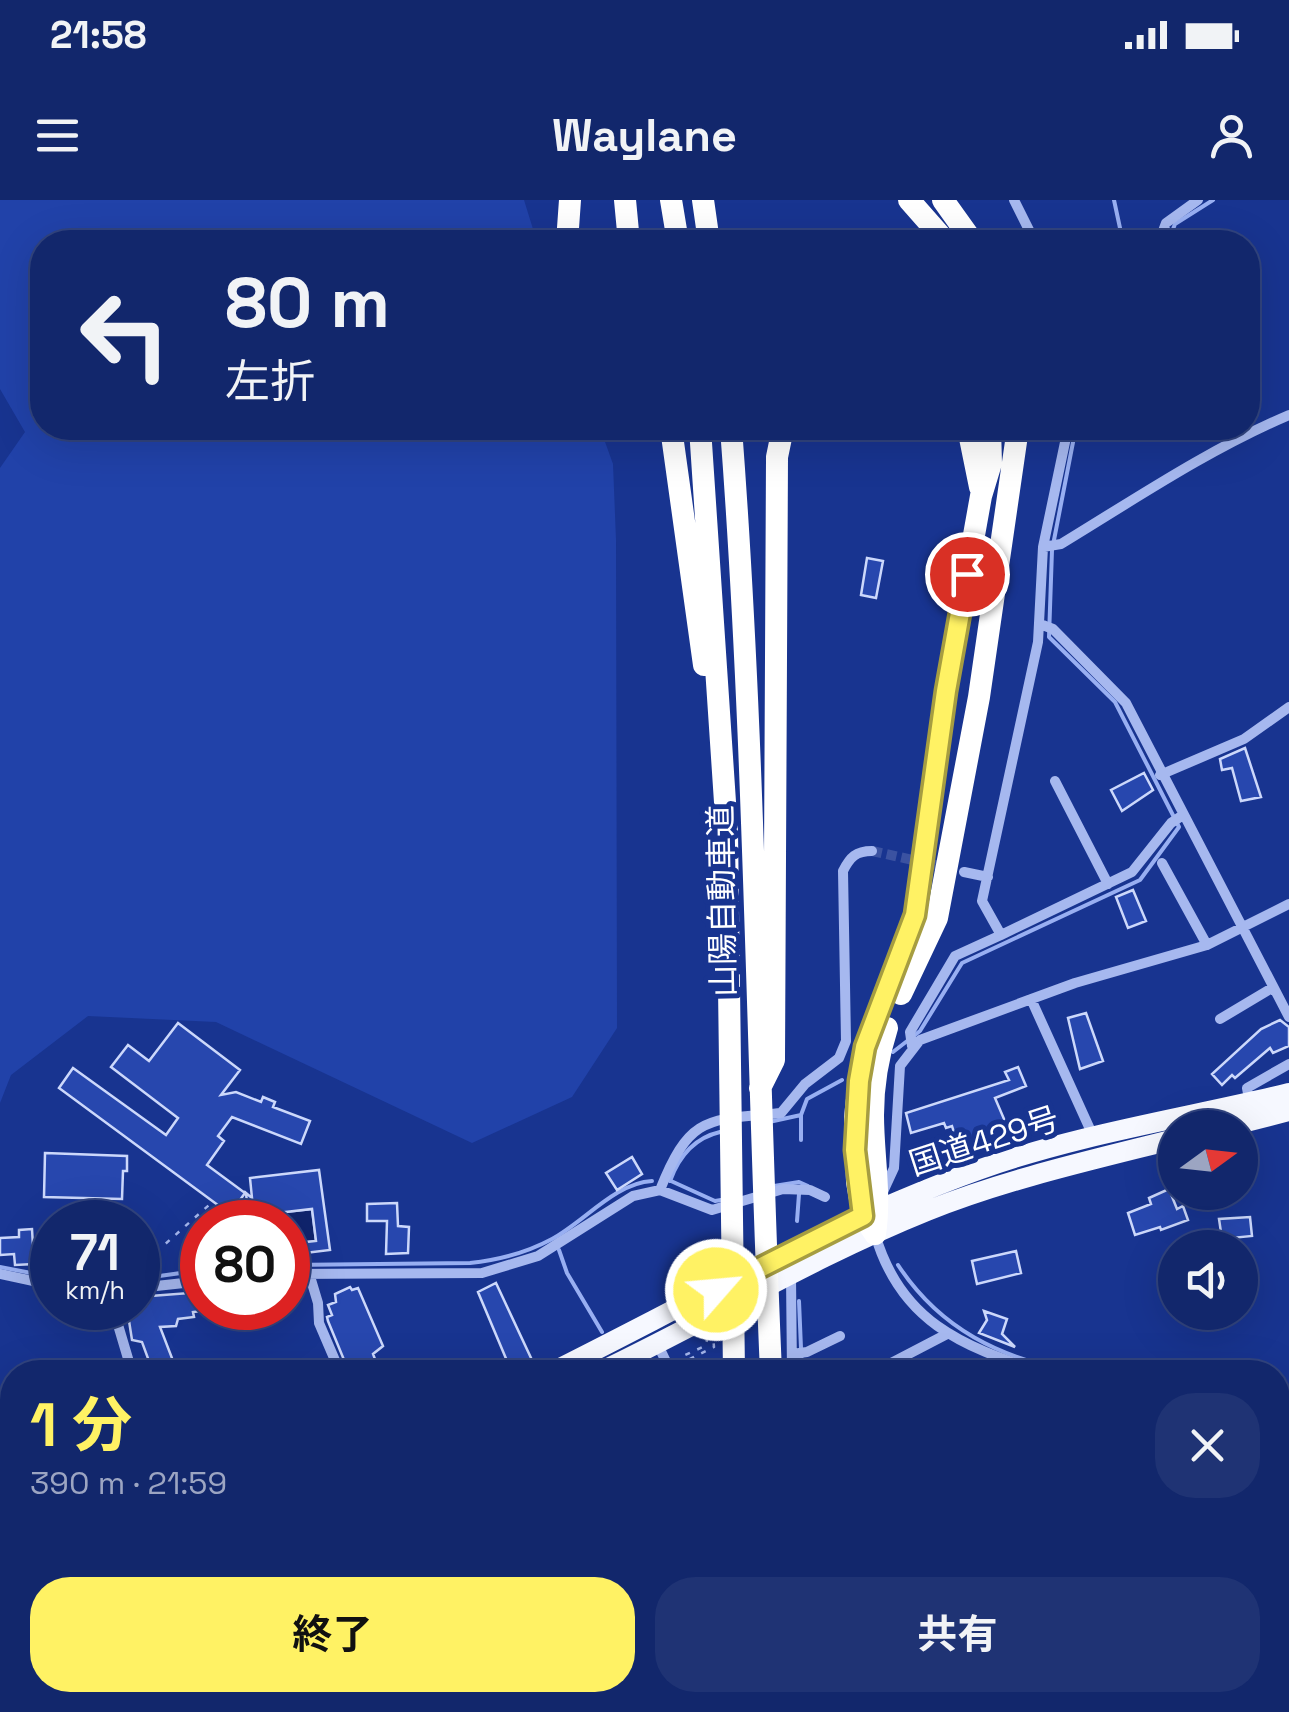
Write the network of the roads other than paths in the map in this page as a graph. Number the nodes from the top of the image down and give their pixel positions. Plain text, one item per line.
1 (570, 200) edge
2 (625, 200) edge
3 (671, 200) edge
4 (702, 200) edge
5 (909, 200) edge
6 (943, 200) edge
7 (1014, 200) edge
8 (1198, 200) edge
9 (568, 230) edge
10 (628, 230) edge
11 (676, 230) edge
12 (707, 230) edge
13 (935, 230) edge
14 (964, 230) edge
15 (1029, 230) edge
16 (1163, 230) edge
17 (1289, 415) edge
18 (1260, 430) edge
19 (673, 440) edge
20 (701, 440) edge
21 (732, 440) edge
22 (781, 440) edge
23 (970, 440) edge
24 (990, 440) edge
25 (1016, 440) edge
26 (1073, 440) edge
27 (1240, 440) edge
28 (980, 496) junction
29 (1049, 547) junction
30 (1046, 626) junction
31 (1289, 707) edge
32 (1160, 775) junction
33 (1055, 781) dead end
34 (1177, 819) junction
35 (727, 832) junction
36 (872, 851) dead end
37 (1162, 863) dead end
38 (964, 872) tunnel mouth
39 (988, 877) junction
40 (1108, 884) junction
41 (1289, 904) edge
42 (1242, 928) junction
43 (1001, 935) junction
44 (1208, 945) junction
45 (1272, 988) junction
46 (1031, 999) junction
47 (1289, 1017) edge
48 (1220, 1018) dead end
49 (911, 1042) junction
50 (1289, 1064) edge
51 (758, 1091) junction
52 (1289, 1093) edge
53 (1252, 1110) edge
54 (1254, 1110) edge
55 (1258, 1111) edge
56 (1289, 1111) edge
57 (1158, 1127) edge
58 (1094, 1138) junction
59 (1158, 1143) edge
60 (660, 1190) junction
61 (825, 1197) dead end
62 (874, 1215) junction
63 (310, 1273) joint
64 (0, 1274) edge
65 (791, 1276) junction
66 (30, 1280) edge
67 (120, 1330) edge
68 (947, 1334) junction
69 (840, 1336) dead end
70 (658, 1344) junction
71 (799, 1353) junction
72 (128, 1360) edge
73 (335, 1360) edge
74 (577, 1360) edge
75 (625, 1360) edge
76 (665, 1360) edge
77 (734, 1360) edge
78 (770, 1360) edge
79 (796, 1360) edge
80 (897, 1360) edge
81 (1006, 1360) edge

1 - 9 highway
2 - 10 highway
3 - 11 highway
4 - 12 highway
5 - 13 highway
6 - 14 highway
7 - 15 street
8 - 16 street
17 - 18 street
19 - 35 highway
20 - 35 highway, 山陽自動車道
21 - 51 highway, 山陽自動車道
22 - 51 highway
23 - 28 highway
24 - 28 highway
25 - 62 highway
26 - 29 street
27 - 29 street
28 - 62 highway
29 - 30 street
30 - 32 street
30 - 39 street
31 - 32 street
32 - 34 street
33 - 40 street
34 - 40 street
34 - 42 street
35 - 77 highway, 山陽自動車道
36 - 60 street
37 - 44 street
38 - 39 street
39 - 43 street
40 - 43 street
41 - 42 street
42 - 44 street
42 - 45 street
43 - 49 street
44 - 46 street
45 - 47 street
45 - 48 street
46 - 49 street
46 - 58 street
49 - 62 street
50 - 53 street
51 - 78 highway, 山陽自動車道
52 - 54 highway, 国道429号
55 - 56 highway, 国道429号
57 - 58 highway, 国道429号
58 - 62 highway, 国道429号
59 - 62 highway, 国道429号
60 - 61 street
60 - 63 street
62 - 65 highway, 国道429号
62 - 68 street
62 - 74 highway, 国道429号
63 - 73 street
64 - 66 street
65 - 70 highway, 国道429号
65 - 71 street
67 - 72 street
68 - 80 street
68 - 81 street
69 - 71 street
70 - 75 highway, 国道429号
70 - 76 street
71 - 79 street

